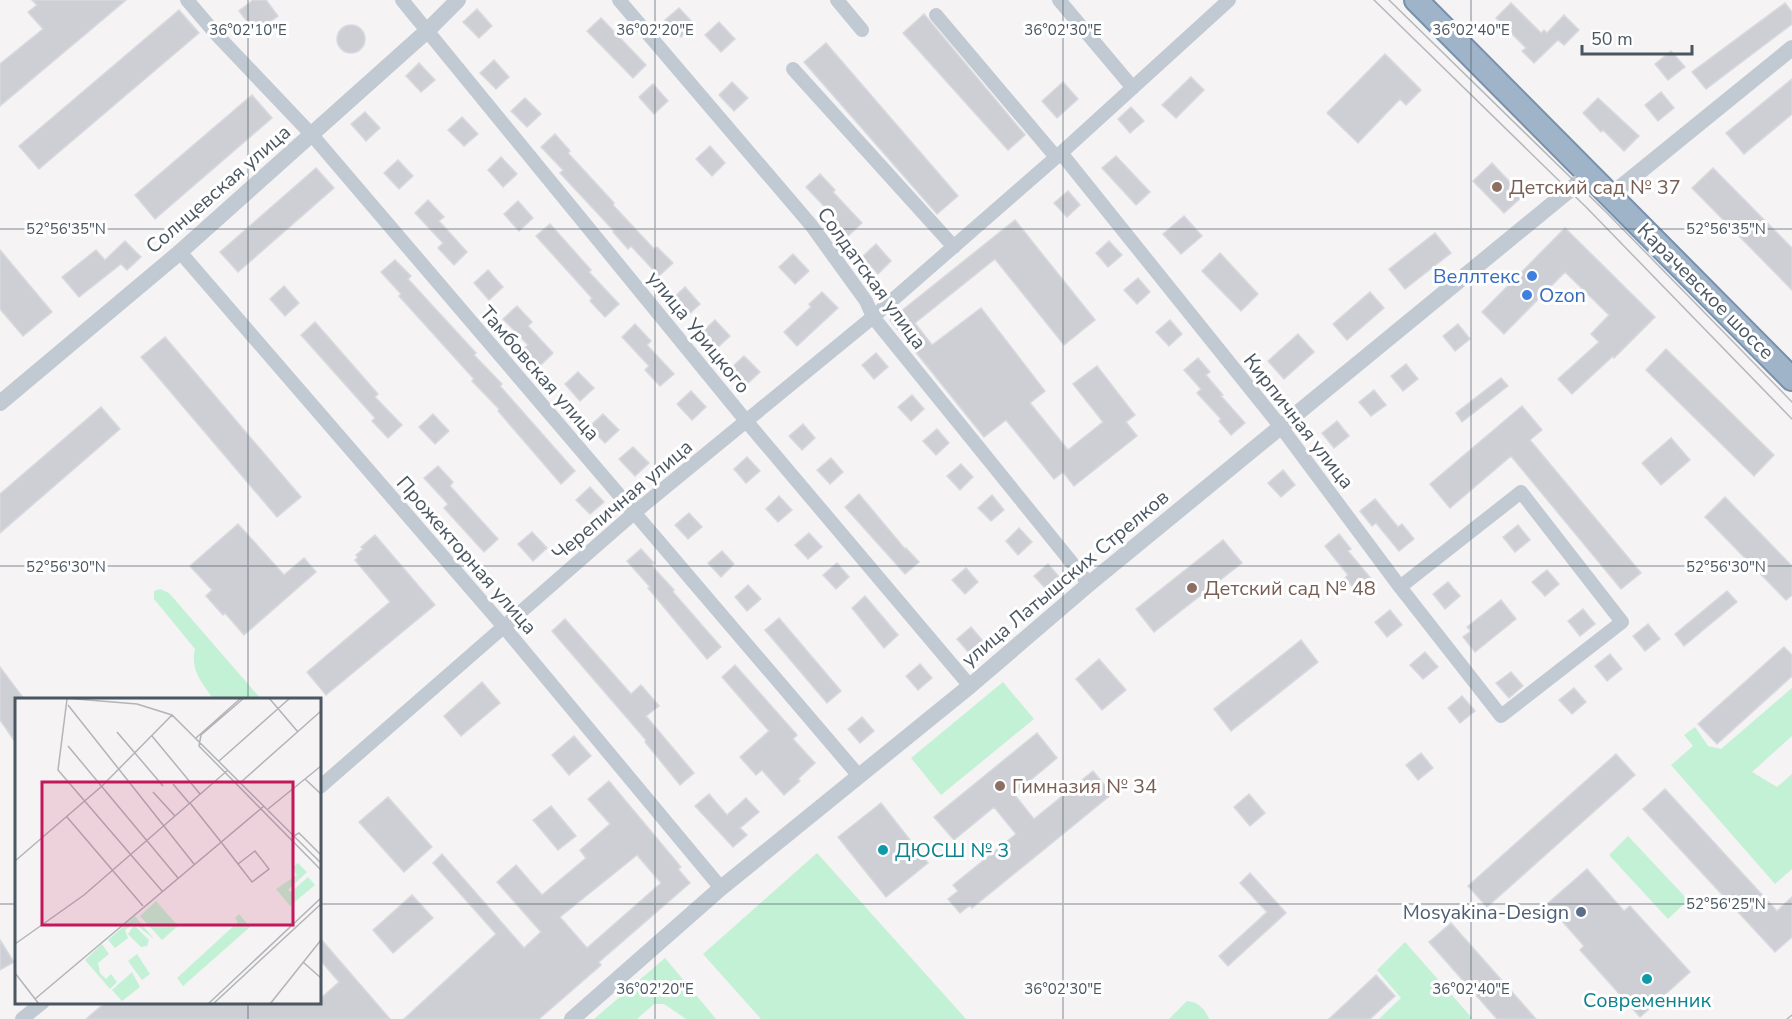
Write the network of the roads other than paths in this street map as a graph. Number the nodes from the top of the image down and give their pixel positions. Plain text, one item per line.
1 (187, 0) edge
2 (402, 0) edge
3 (458, 0) edge
4 (619, 0) edge
5 (837, 0) edge
6 (1059, 0) edge
7 (1229, 0) edge
8 (1419, 1) edge
9 (936, 15) dead end
10 (862, 30) dead end
11 (427, 31) junction
12 (1792, 48) edge
13 (793, 69) dead end
14 (1132, 88) junction
15 (312, 135) junction
16 (1058, 155) junction
17 (1589, 174) junction
18 (1611, 195) junction
19 (954, 247) junction
20 (180, 252) junction
21 (873, 317) junction
22 (1792, 379) edge
23 (0, 403) edge
24 (747, 422) junction
25 (1281, 427) junction
26 (634, 513) junction
27 (1089, 584) junction
28 (1400, 587) junction
29 (504, 627) junction
30 (970, 686) junction
31 (859, 776) junction
32 (321, 786) edge
33 (721, 888) junction
34 (41, 1004) edge
35 (22, 1019) edge
36 (572, 1019) edge

1 - 15 street, Тамбовская улица
2 - 11 street, улица Урицкого
3 - 11 street, Солнцевская улица
4 - 21 street, Солдатская улица
5 - 10 street
6 - 14 street
7 - 14 street, Черепичная улица
8 - 17 highway, Карачевское шоссе
9 - 16 street
11 - 15 street, Солнцевская улица
11 - 24 street, улица Урицкого
12 - 18 street
13 - 19 street
14 - 16 street, Черепичная улица
15 - 20 street, Солнцевская улица
15 - 26 street, Тамбовская улица
16 - 19 street, Черепичная улица
16 - 25 street, Кирпичная улица
17 - 18 highway, Карачевское шоссе
17 - 25 street, улица Латышских Стрелков
18 - 22 highway, Карачевское шоссе
19 - 21 street, Черепичная улица
20 - 23 street, Солнцевская улица
20 - 29 street, Прожекторная улица
21 - 24 street, Черепичная улица
21 - 27 street, Солдатская улица
24 - 26 street, Черепичная улица
24 - 30 street, улица Урицкого
25 - 27 street, улица Латышских Стрелков
25 - 28 street, Кирпичная улица
26 - 29 street, Черепичная улица
26 - 31 street, Тамбовская улица
27 - 30 street, улица Латышских Стрелков
28 - 28 street, Кирпичная улица
29 - 32 street, Черепичная улица
29 - 33 street, Прожекторная улица
30 - 31 street, улица Латышских Стрелков
31 - 33 street, улица Латышских Стрелков
33 - 36 street, улица Латышских Стрелков
34 - 35 street

